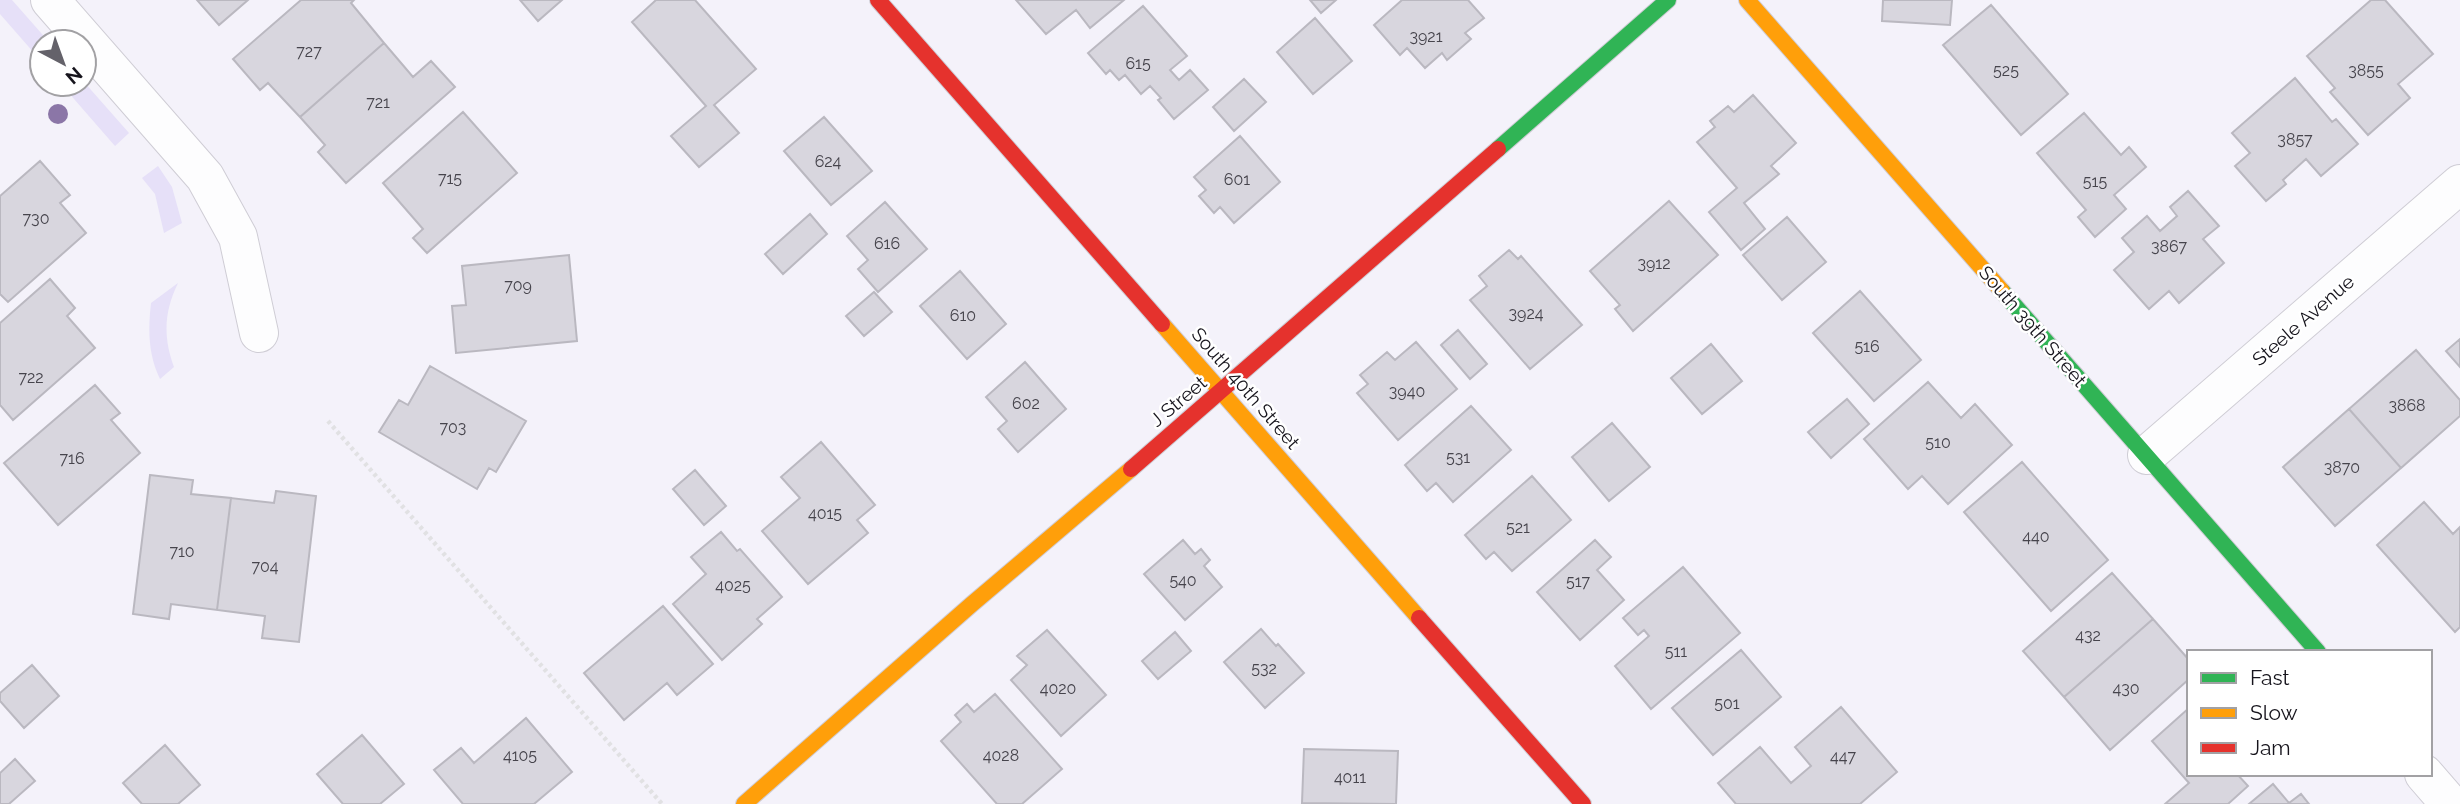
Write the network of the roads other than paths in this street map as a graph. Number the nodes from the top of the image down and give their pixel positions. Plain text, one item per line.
1 (50, 0) edge
2 (878, 0) edge
3 (1668, 0) edge
4 (1747, 0) edge
5 (2460, 184) edge
6 (259, 332) dead end
7 (1221, 392) junction
8 (2147, 455) junction
9 (2316, 650) edge
10 (2426, 776) edge
11 (744, 804) edge
12 (1583, 804) edge
13 (2450, 804) edge

1 - 6 street
2 - 7 street, South 40th Street
3 - 7 street, J Street
4 - 8 street, South 39th Street
5 - 8 street, Steele Avenue
7 - 11 street, J Street
7 - 12 street, South 40th Street
8 - 9 street, South 39th Street
10 - 13 street

